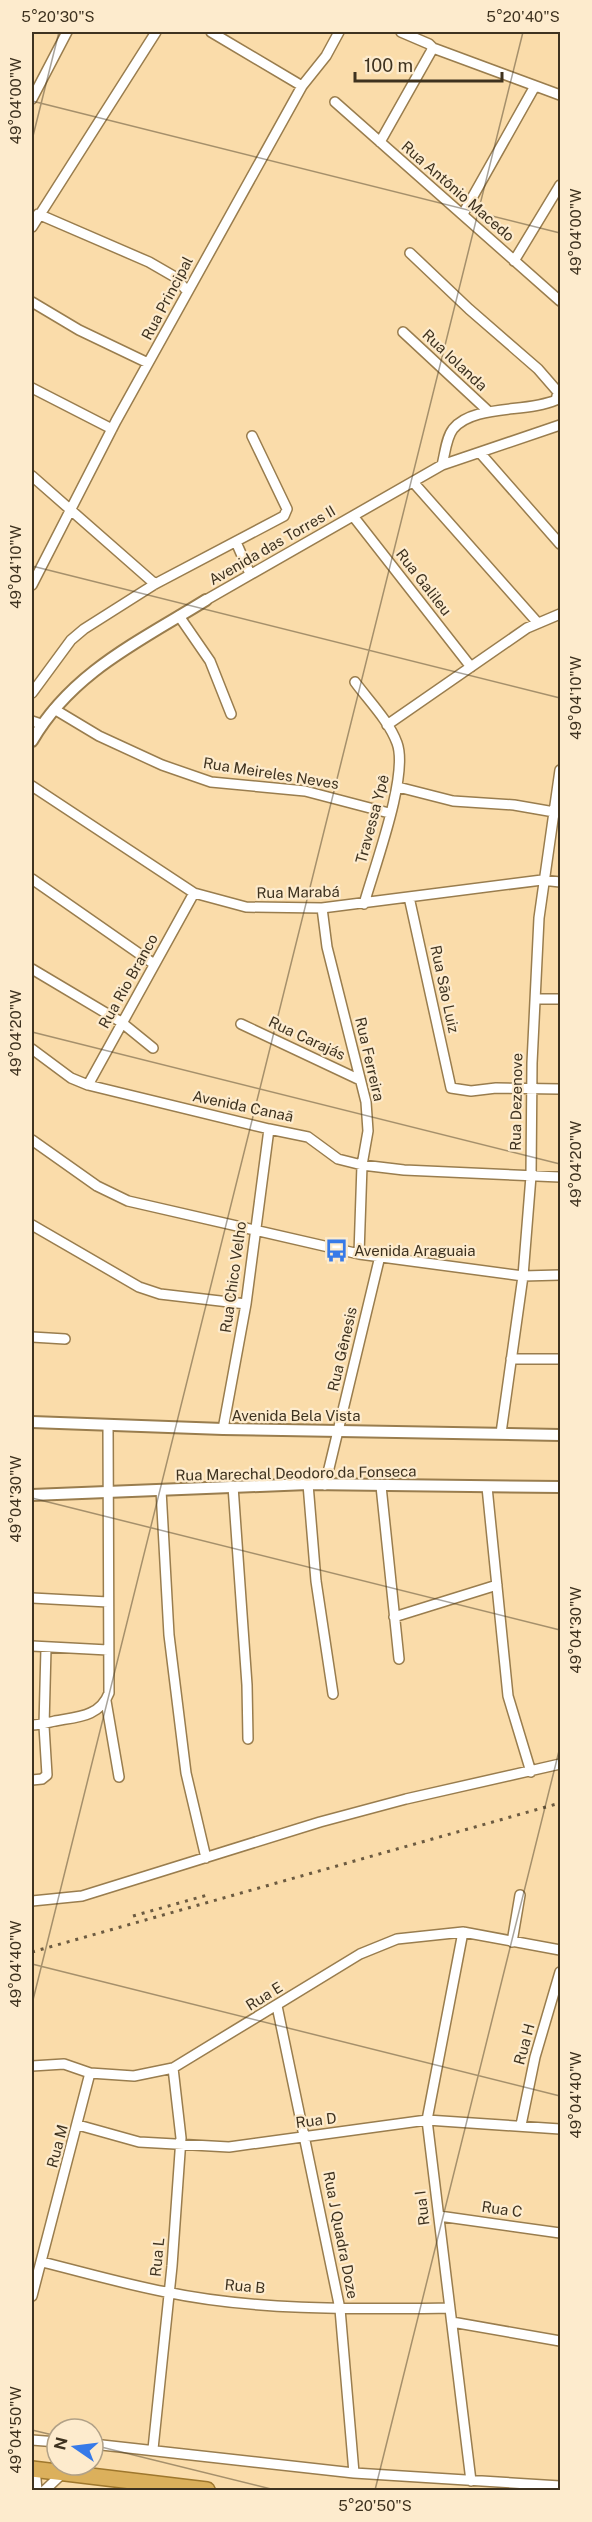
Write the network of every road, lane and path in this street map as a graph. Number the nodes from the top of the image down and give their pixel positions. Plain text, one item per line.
1 (67, 32) edge
2 (156, 32) edge
3 (211, 32) edge
4 (339, 32) edge
5 (401, 32) edge
6 (433, 48) junction
7 (302, 86) junction
8 (535, 86) junction
9 (561, 95) edge
10 (32, 99) edge
11 (335, 102) dead end
12 (380, 142) junction
13 (561, 185) edge
14 (38, 214) junction
15 (463, 214) junction
16 (32, 225) edge
17 (410, 253) dead end
18 (514, 261) junction
19 (187, 291) junction
20 (32, 302) edge
21 (561, 302) edge
22 (404, 332) dead end
23 (148, 363) junction
24 (32, 388) edge
25 (487, 410) junction
26 (561, 425) edge
27 (112, 429) junction
28 (252, 436) dead end
29 (481, 454) junction
30 (442, 465) junction
31 (32, 476) edge
32 (413, 482) junction
33 (71, 511) junction
34 (353, 516) junction
35 (236, 542) junction
36 (561, 544) edge
37 (250, 574) junction
38 (155, 584) junction
39 (32, 585) edge
40 (206, 600) joint
41 (561, 614) edge
42 (179, 616) junction
43 (537, 622) junction
44 (471, 667) junction
45 (355, 682) dead end
46 (32, 693) edge
47 (54, 709) junction
48 (231, 714) dead end
49 (36, 723) edge
50 (387, 725) junction
51 (32, 741) edge
52 (561, 770) edge
53 (32, 786) edge
54 (398, 788) junction
55 (389, 813) junction
56 (557, 813) edge
57 (32, 879) edge
58 (542, 880) junction
59 (561, 882) edge
60 (194, 893) junction
61 (409, 897) junction
62 (364, 904) junction
63 (322, 908) junction
64 (154, 964) junction
65 (32, 969) edge
66 (536, 999) junction
67 (561, 999) edge
68 (122, 1022) junction
69 (242, 1024) dead end
70 (153, 1048) dead end
71 (32, 1049) edge
72 (360, 1080) junction
73 (88, 1085) junction
74 (532, 1088) junction
75 (561, 1089) edge
76 (269, 1129) junction
77 (32, 1140) edge
78 (362, 1165) junction
79 (531, 1176) junction
80 (561, 1177) edge
81 (32, 1225) edge
82 (255, 1232) junction
83 (359, 1254) junction
84 (380, 1256) junction
85 (561, 1275) edge
86 (523, 1276) junction
87 (246, 1304) junction
88 (32, 1336) edge
89 (65, 1339) dead end
90 (511, 1359) junction
91 (561, 1359) edge
92 (32, 1422) edge
93 (108, 1425) junction
94 (223, 1429) junction
95 (336, 1430) junction
96 (501, 1434) junction
97 (561, 1435) edge
98 (308, 1484) junction
99 (325, 1485) junction
100 (232, 1486) junction
101 (381, 1486) junction
102 (487, 1487) junction
103 (561, 1487) edge
104 (161, 1490) junction
105 (107, 1491) junction
106 (32, 1495) edge
107 (497, 1586) junction
108 (32, 1598) edge
109 (108, 1602) junction
110 (394, 1617) junction
111 (32, 1646) edge
112 (46, 1648) junction
113 (108, 1650) junction
114 (399, 1659) dead end
115 (333, 1694) dead end
116 (107, 1697) junction
117 (32, 1725) edge
118 (44, 1726) junction
119 (248, 1739) dead end
120 (561, 1764) edge
121 (531, 1772) junction
122 (119, 1777) dead end
123 (32, 1780) edge
124 (206, 1858) junction
125 (520, 1895) dead end
126 (32, 1901) edge
127 (463, 1932) junction
128 (512, 1942) junction
129 (561, 1950) edge
130 (561, 1972) edge
131 (278, 2006) junction
132 (32, 2066) edge
133 (173, 2068) junction
134 (90, 2073) junction
135 (427, 2120) junction
136 (521, 2125) junction
137 (78, 2126) junction
138 (561, 2129) edge
139 (306, 2137) junction
140 (180, 2146) junction
141 (438, 2216) junction
142 (561, 2233) edge
143 (42, 2262) junction
144 (168, 2293) junction
145 (32, 2296) edge
146 (340, 2308) junction
147 (450, 2308) junction
148 (452, 2322) junction
149 (561, 2342) edge
150 (105, 2445) edge
151 (153, 2449) junction
152 (33, 2469) edge
153 (354, 2473) junction
154 (59, 2477) edge
155 (97, 2477) edge
156 (471, 2481) junction
157 (560, 2483) edge
158 (37, 2490) edge
159 (45, 2490) edge
160 (207, 2490) edge

1 - 10 street
2 - 14 street
3 - 7 street
4 - 7 street, Rua Principal
5 - 6 street
6 - 8 street
6 - 12 street
7 - 19 street, Rua Principal
8 - 9 street
8 - 15 street
11 - 12 street, Rua Antônio Macedo
12 - 15 street, Rua Antônio Macedo
13 - 18 street
14 - 16 street
14 - 19 street
15 - 18 street, Rua Antônio Macedo
17 - 25 street
18 - 21 street, Rua Antônio Macedo
19 - 23 street, Rua Principal
20 - 23 street
22 - 25 street, Rua Iolanda
23 - 27 street, Rua Principal
24 - 27 street
25 - 30 street
26 - 29 street, Avenida das Torres II
27 - 33 street, Rua Principal
28 - 35 street
29 - 30 street, Avenida das Torres II
29 - 36 street
30 - 32 street, Avenida das Torres II
31 - 33 street
32 - 34 street, Avenida das Torres II
32 - 43 street
33 - 38 street
33 - 39 street, Rua Principal
34 - 37 street, Avenida das Torres II
34 - 44 street, Rua Galileu
35 - 37 street
35 - 38 street
37 - 40 street, Avenida das Torres II
38 - 46 street
40 - 42 street, Avenida das Torres II
41 - 43 street
42 - 47 street, Avenida das Torres II
42 - 48 street
43 - 44 street
44 - 50 street
45 - 50 street, Travessa Ypê
47 - 49 street, Avenida das Torres II
47 - 55 street, Rua Meireles Neves
49 - 51 street, Avenida das Torres II
50 - 54 street, Travessa Ypê
52 - 56 street, Rua Dezenove
53 - 60 street, Rua Marabá
54 - 55 street, Travessa Ypê
54 - 56 street
55 - 62 street, Travessa Ypê
56 - 58 street, Rua Dezenove
57 - 64 street
58 - 59 street, Rua Marabá
58 - 61 street, Rua Marabá
58 - 66 street, Rua Dezenove
60 - 63 street, Rua Marabá
60 - 64 street, Rua Rio Branco
61 - 62 street, Rua Marabá
61 - 74 street, Rua São Luiz
62 - 63 street, Rua Marabá
63 - 72 street, Rua Ferreira
64 - 68 street, Rua Rio Branco
65 - 68 street
66 - 67 street
66 - 74 street, Rua Dezenove
68 - 70 street
68 - 73 street, Rua Rio Branco
69 - 72 street, Rua Carajás
71 - 73 street, Avenida Canaã
72 - 78 street, Rua Ferreira
73 - 76 street, Avenida Canaã
74 - 75 street
74 - 79 street, Rua Dezenove
76 - 78 street, Avenida Canaã
76 - 82 street, Rua Chico Velho
77 - 82 street
78 - 79 street, Avenida Canaã
78 - 83 street, Rua Ferreira
79 - 80 street, Avenida Canaã
79 - 86 street, Rua Dezenove
81 - 87 street
82 - 83 street
82 - 87 street, Rua Chico Velho
83 - 84 street
84 - 86 street
84 - 95 street, Rua Gênesis
85 - 86 street
86 - 90 street, Rua Dezenove
87 - 94 street, Rua Chico Velho
88 - 89 street
90 - 91 street
90 - 96 street, Rua Dezenove
92 - 93 street, Avenida Bela Vista
93 - 94 street, Avenida Bela Vista
93 - 105 street
94 - 95 street, Avenida Bela Vista
95 - 96 street, Avenida Bela Vista
95 - 99 street, Rua Gênesis
96 - 97 street, Avenida Bela Vista
98 - 99 street, Rua Marechal Deodoro da Fonseca
98 - 100 street, Rua Marechal Deodoro da Fonseca
98 - 115 street
99 - 101 street, Rua Marechal Deodoro da Fonseca
100 - 104 street, Rua Marechal Deodoro da Fonseca
100 - 119 street
101 - 102 street, Rua Marechal Deodoro da Fonseca
101 - 110 street
102 - 103 street, Rua Marechal Deodoro da Fonseca
102 - 107 street
104 - 105 street, Rua Marechal Deodoro da Fonseca
104 - 124 street
105 - 106 street, Rua Marechal Deodoro da Fonseca
105 - 109 street
107 - 110 street
107 - 121 street
108 - 109 street
109 - 113 street
110 - 114 street
111 - 112 street
112 - 113 street
112 - 118 street
113 - 116 street
116 - 118 street
116 - 122 street
117 - 118 street
118 - 123 street
120 - 121 street
121 - 124 street
124 - 126 street
125 - 128 street
127 - 128 street, Rua E
127 - 131 street, Rua E
127 - 135 street, Rua I
128 - 129 street, Rua E
130 - 136 street, Rua H
131 - 133 street, Rua E
131 - 139 street, Rua J Quadra Doze
132 - 134 street, Rua E
133 - 134 street, Rua E
133 - 140 street, Rua L
134 - 137 street, Rua M
135 - 136 street, Rua D
135 - 139 street, Rua D
135 - 141 street, Rua I
136 - 138 street, Rua D
137 - 140 street, Rua D
137 - 143 street, Rua M
139 - 140 street, Rua D
139 - 146 street, Rua J Quadra Doze
140 - 144 street, Rua L
141 - 142 street, Rua C
141 - 147 street, Rua I
143 - 144 street, Rua B
143 - 145 street, Rua M
144 - 146 street, Rua B
144 - 151 street, Rua L
146 - 147 street, Rua B
146 - 153 street, Rua J Quadra Doze
147 - 148 street, Rua I
148 - 149 street
148 - 156 street, Rua I
150 - 151 street
151 - 153 street
152 - 158 street
153 - 156 street
154 - 159 street
155 - 160 highway
156 - 157 street

